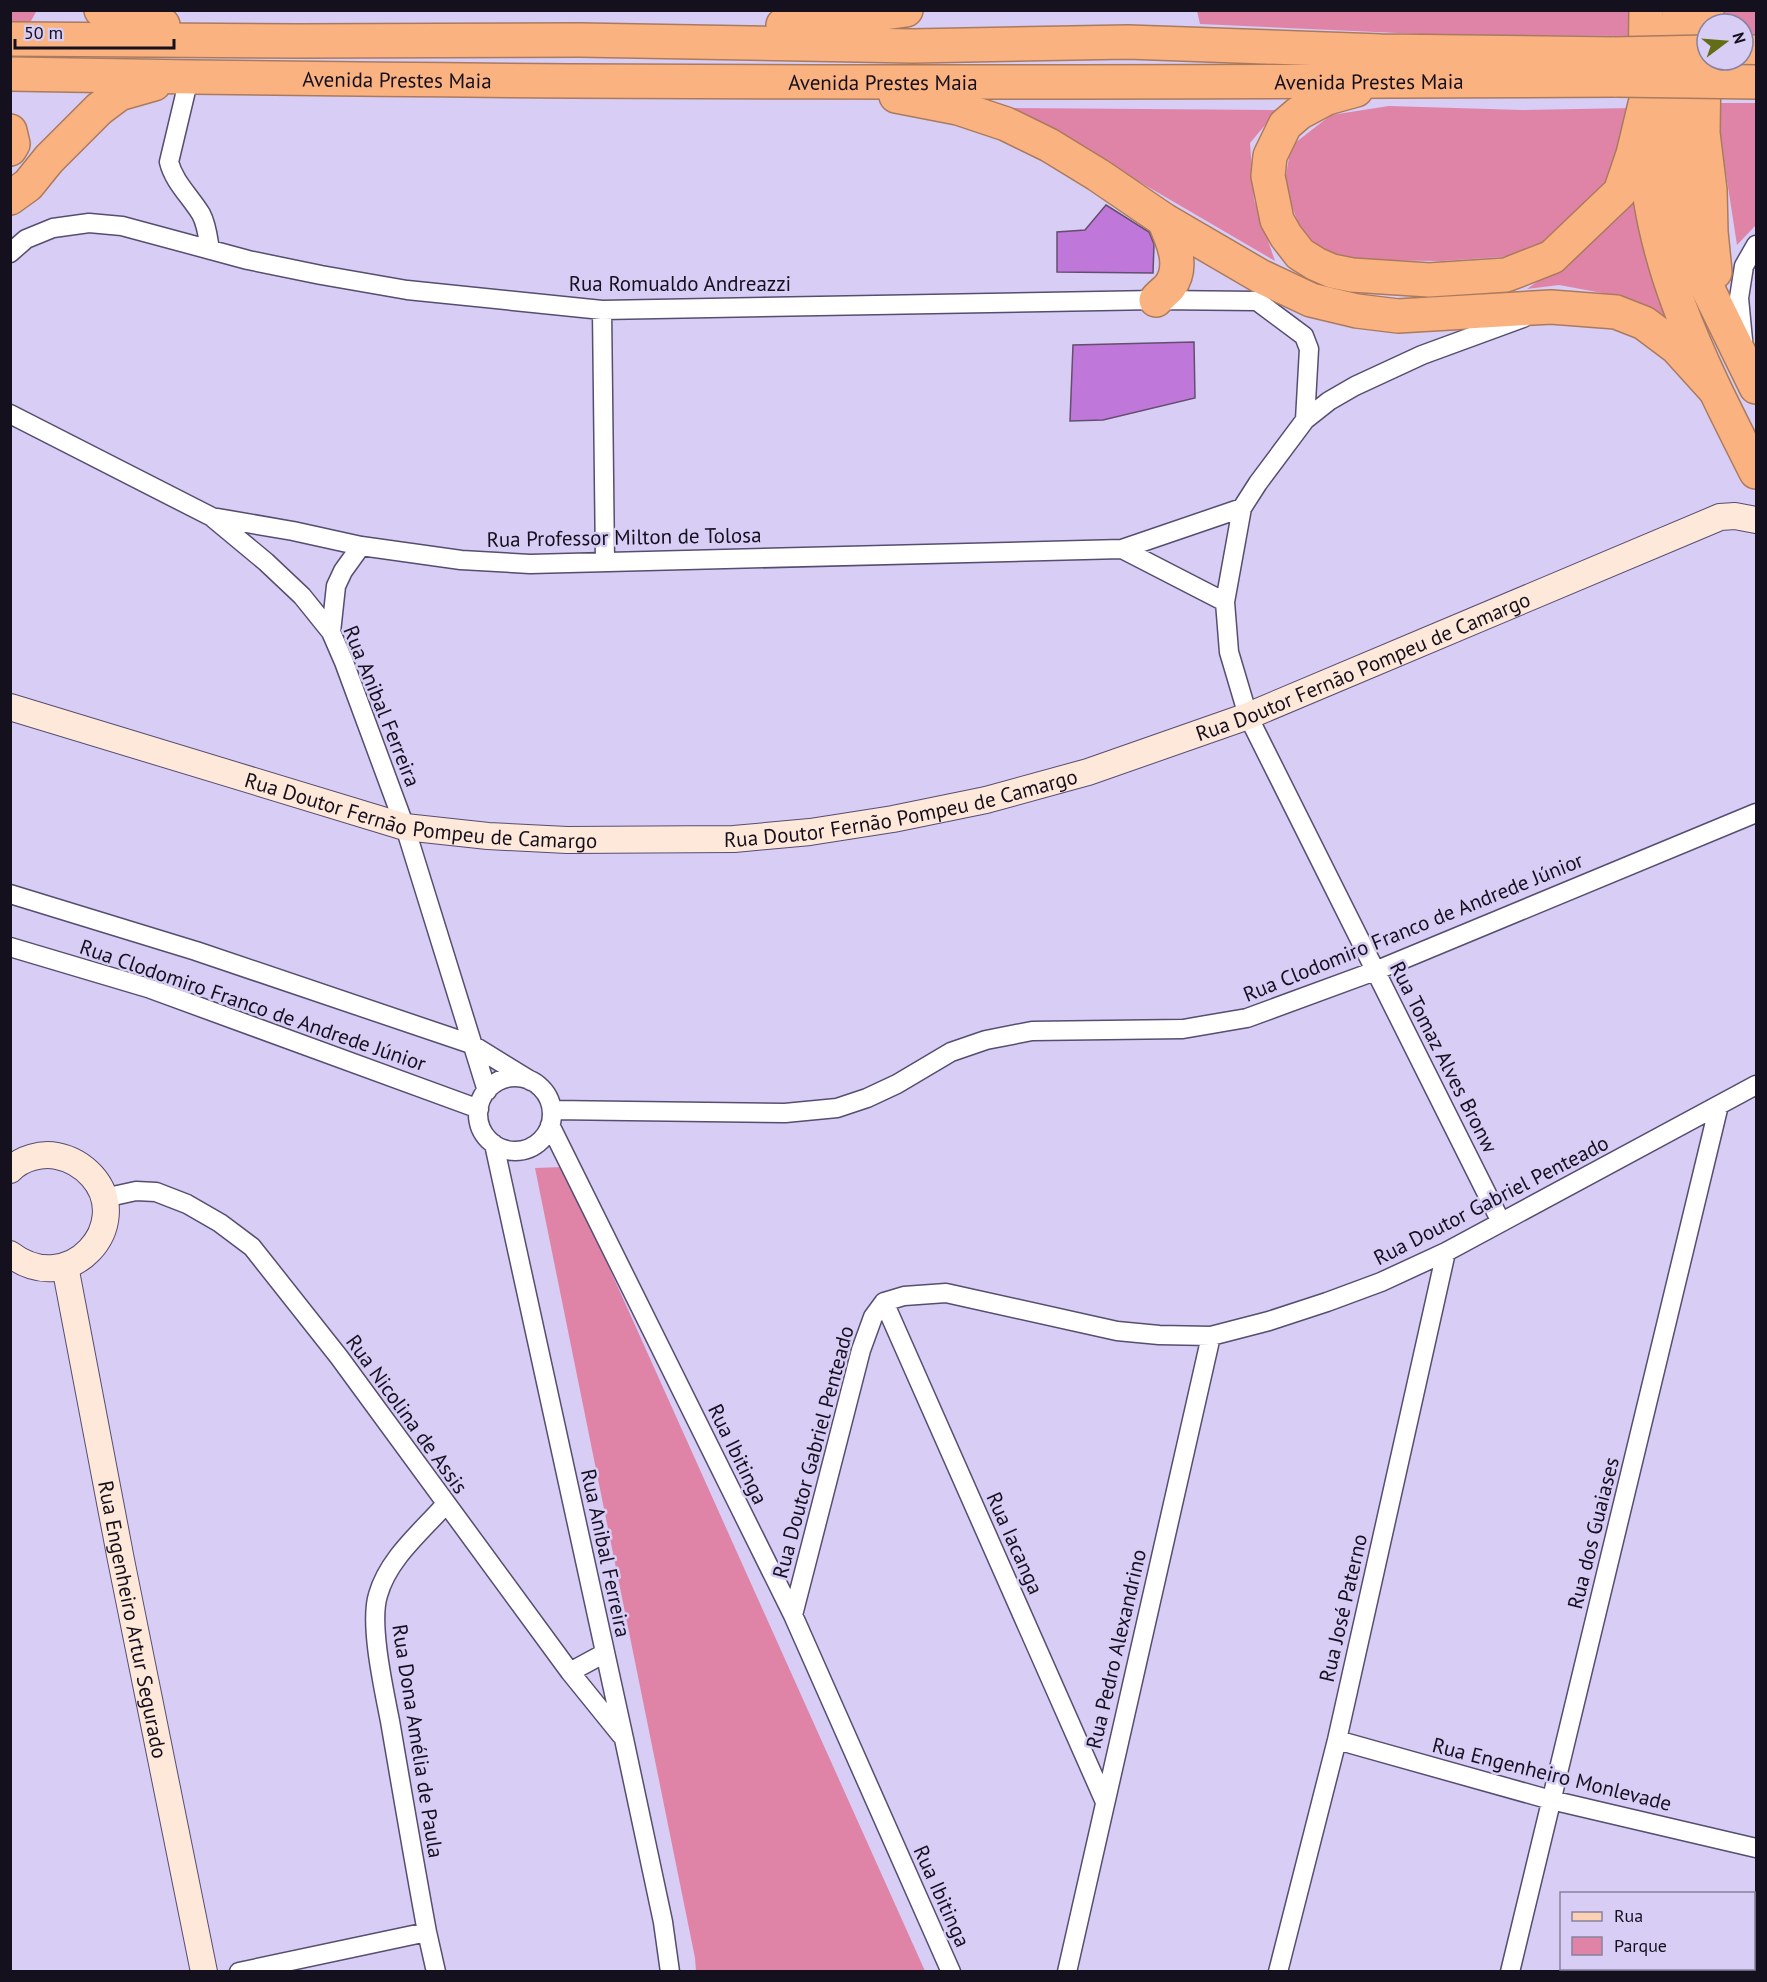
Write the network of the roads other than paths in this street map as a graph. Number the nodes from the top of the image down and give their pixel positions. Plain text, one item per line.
1 (101, 10) edge
2 (906, 10) edge
3 (1646, 10) edge
4 (1679, 10) edge
5 (1707, 10) edge
6 (10, 39) edge
7 (580, 40) junction
8 (298, 41) junction
9 (1695, 54) edge
10 (1616, 67) junction
11 (10, 74) edge
12 (187, 77) junction
13 (784, 81) junction
14 (1389, 81) junction
15 (1756, 82) edge
16 (1646, 104) junction
17 (10, 131) edge
18 (10, 149) edge
19 (10, 198) edge
20 (1164, 220) junction
21 (1756, 245) edge
22 (210, 250) junction
23 (10, 253) edge
24 (1156, 300) junction
25 (1551, 307) junction
26 (602, 310) junction
27 (1722, 321) junction
28 (1751, 375) edge
29 (1714, 389) junction
30 (10, 414) edge
31 (1305, 420) junction
32 (1756, 472) edge
33 (1242, 508) junction
34 (212, 517) junction
35 (1756, 520) edge
36 (361, 546) junction
37 (1122, 549) junction
38 (605, 562) junction
39 (1224, 602) junction
40 (332, 632) junction
41 (10, 706) edge
42 (1248, 716) junction
43 (1756, 813) edge
44 (405, 827) junction
45 (10, 894) edge
46 (10, 947) edge
47 (1375, 971) junction
48 (471, 1044) junction
49 (531, 1081) junction
50 (1756, 1085) edge
51 (487, 1091) junction
52 (1719, 1105) junction
53 (479, 1109) junction
54 (551, 1118) junction
55 (494, 1144) junction
56 (10, 1170) edge
57 (104, 1198) junction
58 (1501, 1222) junction
59 (1446, 1252) junction
60 (10, 1254) edge
61 (65, 1266) junction
62 (884, 1302) junction
63 (1211, 1336) junction
64 (446, 1505) junction
65 (793, 1615) junction
66 (605, 1653) junction
67 (570, 1672) junction
68 (624, 1738) junction
69 (1337, 1740) junction
70 (1551, 1800) junction
71 (1105, 1802) junction
72 (1756, 1848) edge
73 (427, 1932) junction
74 (204, 1971) edge
75 (239, 1971) edge
76 (436, 1971) edge
77 (670, 1971) edge
78 (951, 1971) edge
79 (1068, 1971) edge
80 (1278, 1971) edge
81 (1510, 1971) edge

1 - 8 highway
2 - 7 highway
3 - 16 highway
4 - 27 highway
5 - 27 highway
6 - 8 highway, Avenida Prestes Maia
7 - 8 highway, Avenida Prestes Maia
7 - 10 highway, Avenida Prestes Maia
9 - 10 highway, Avenida Prestes Maia, bridge
10 - 14 highway, Avenida Prestes Maia
10 - 15 highway, Avenida Prestes Maia, bridge
11 - 12 highway, Avenida Prestes Maia
12 - 13 highway, Avenida Prestes Maia
12 - 19 highway
12 - 22 street
13 - 14 highway, Avenida Prestes Maia
13 - 20 highway
14 - 16 highway
16 - 29 highway
17 - 18 highway
20 - 24 highway
20 - 25 highway
21 - 28 street
22 - 23 street, Rua Romualdo Andreazzi
22 - 26 street, Rua Romualdo Andreazzi
24 - 26 street, Rua Romualdo Andreazzi
24 - 31 street, Rua Romualdo Andreazzi
25 - 29 highway
25 - 31 street, Rua Tomaz Alves Bronw
26 - 38 street
27 - 28 highway
29 - 32 highway
30 - 34 street, Rua Professor Milton de Tolosa
31 - 33 street, Rua Tomaz Alves Bronw
33 - 37 street, Rua Professor Milton de Tolosa
33 - 39 street, Rua Tomaz Alves Bronw
34 - 36 street, Rua Professor Milton de Tolosa
34 - 40 street, Rua Anibal Ferreira
35 - 42 street, Rua Doutor Fernão Pompeu de Camargo
36 - 38 street, Rua Professor Milton de Tolosa
36 - 40 street
37 - 38 street, Rua Professor Milton de Tolosa
37 - 39 street, Rua Professor Milton de Tolosa
39 - 42 street, Rua Tomaz Alves Bronw
40 - 44 street, Rua Anibal Ferreira
41 - 44 street, Rua Doutor Fernão Pompeu de Camargo
42 - 44 street, Rua Doutor Fernão Pompeu de Camargo
42 - 47 street, Rua Tomaz Alves Bronw
43 - 47 street, Rua Clodomiro Franco de Andrede Júnior
44 - 48 street, Rua Anibal Ferreira
45 - 48 street, Rua Clodomiro Franco de Andrede Júnior
46 - 53 street, Rua Clodomiro Franco de Andrede Júnior
47 - 54 street, Rua Clodomiro Franco de Andrede Júnior
47 - 58 street, Rua Tomaz Alves Bronw
48 - 49 street, Rua Clodomiro Franco de Andrede Júnior
48 - 51 street, Rua Anibal Ferreira
49 - 51 street
49 - 54 street
50 - 52 street, Rua Doutor Gabriel Penteado
51 - 53 street
52 - 58 street, Rua Doutor Gabriel Penteado
52 - 70 street, Rua dos Guaiases
53 - 55 street, Rua Anibal Ferreira
54 - 55 street
54 - 65 street, Rua Ibitinga
55 - 66 street, Rua Anibal Ferreira
56 - 57 street
57 - 61 street
57 - 64 street, Rua Nicolina de Assis
58 - 59 street, Rua Doutor Gabriel Penteado
59 - 63 street, Rua Doutor Gabriel Penteado
59 - 69 street, Rua José Paterno
60 - 61 street
61 - 74 street, Rua Engenheiro Artur Segurado
62 - 63 street, Rua Doutor Gabriel Penteado
62 - 65 street, Rua Doutor Gabriel Penteado
62 - 71 street, Rua Iacanga
63 - 71 street, Rua Pedro Alexandrino
64 - 67 street, Rua Nicolina de Assis
64 - 73 street, Rua Dona Amélia de Paula
65 - 78 street, Rua Ibitinga
66 - 67 street
66 - 68 street, Rua Anibal Ferreira
67 - 68 street, Rua Nicolina de Assis
68 - 77 street, Rua Anibal Ferreira
69 - 70 street, Rua Engenheiro Monlevade
69 - 80 street, Rua José Paterno
70 - 72 street, Rua Engenheiro Monlevade
70 - 81 street, Rua dos Guaiases
71 - 79 street, Rua Pedro Alexandrino
73 - 75 street
73 - 76 street, Rua Dona Amélia de Paula

